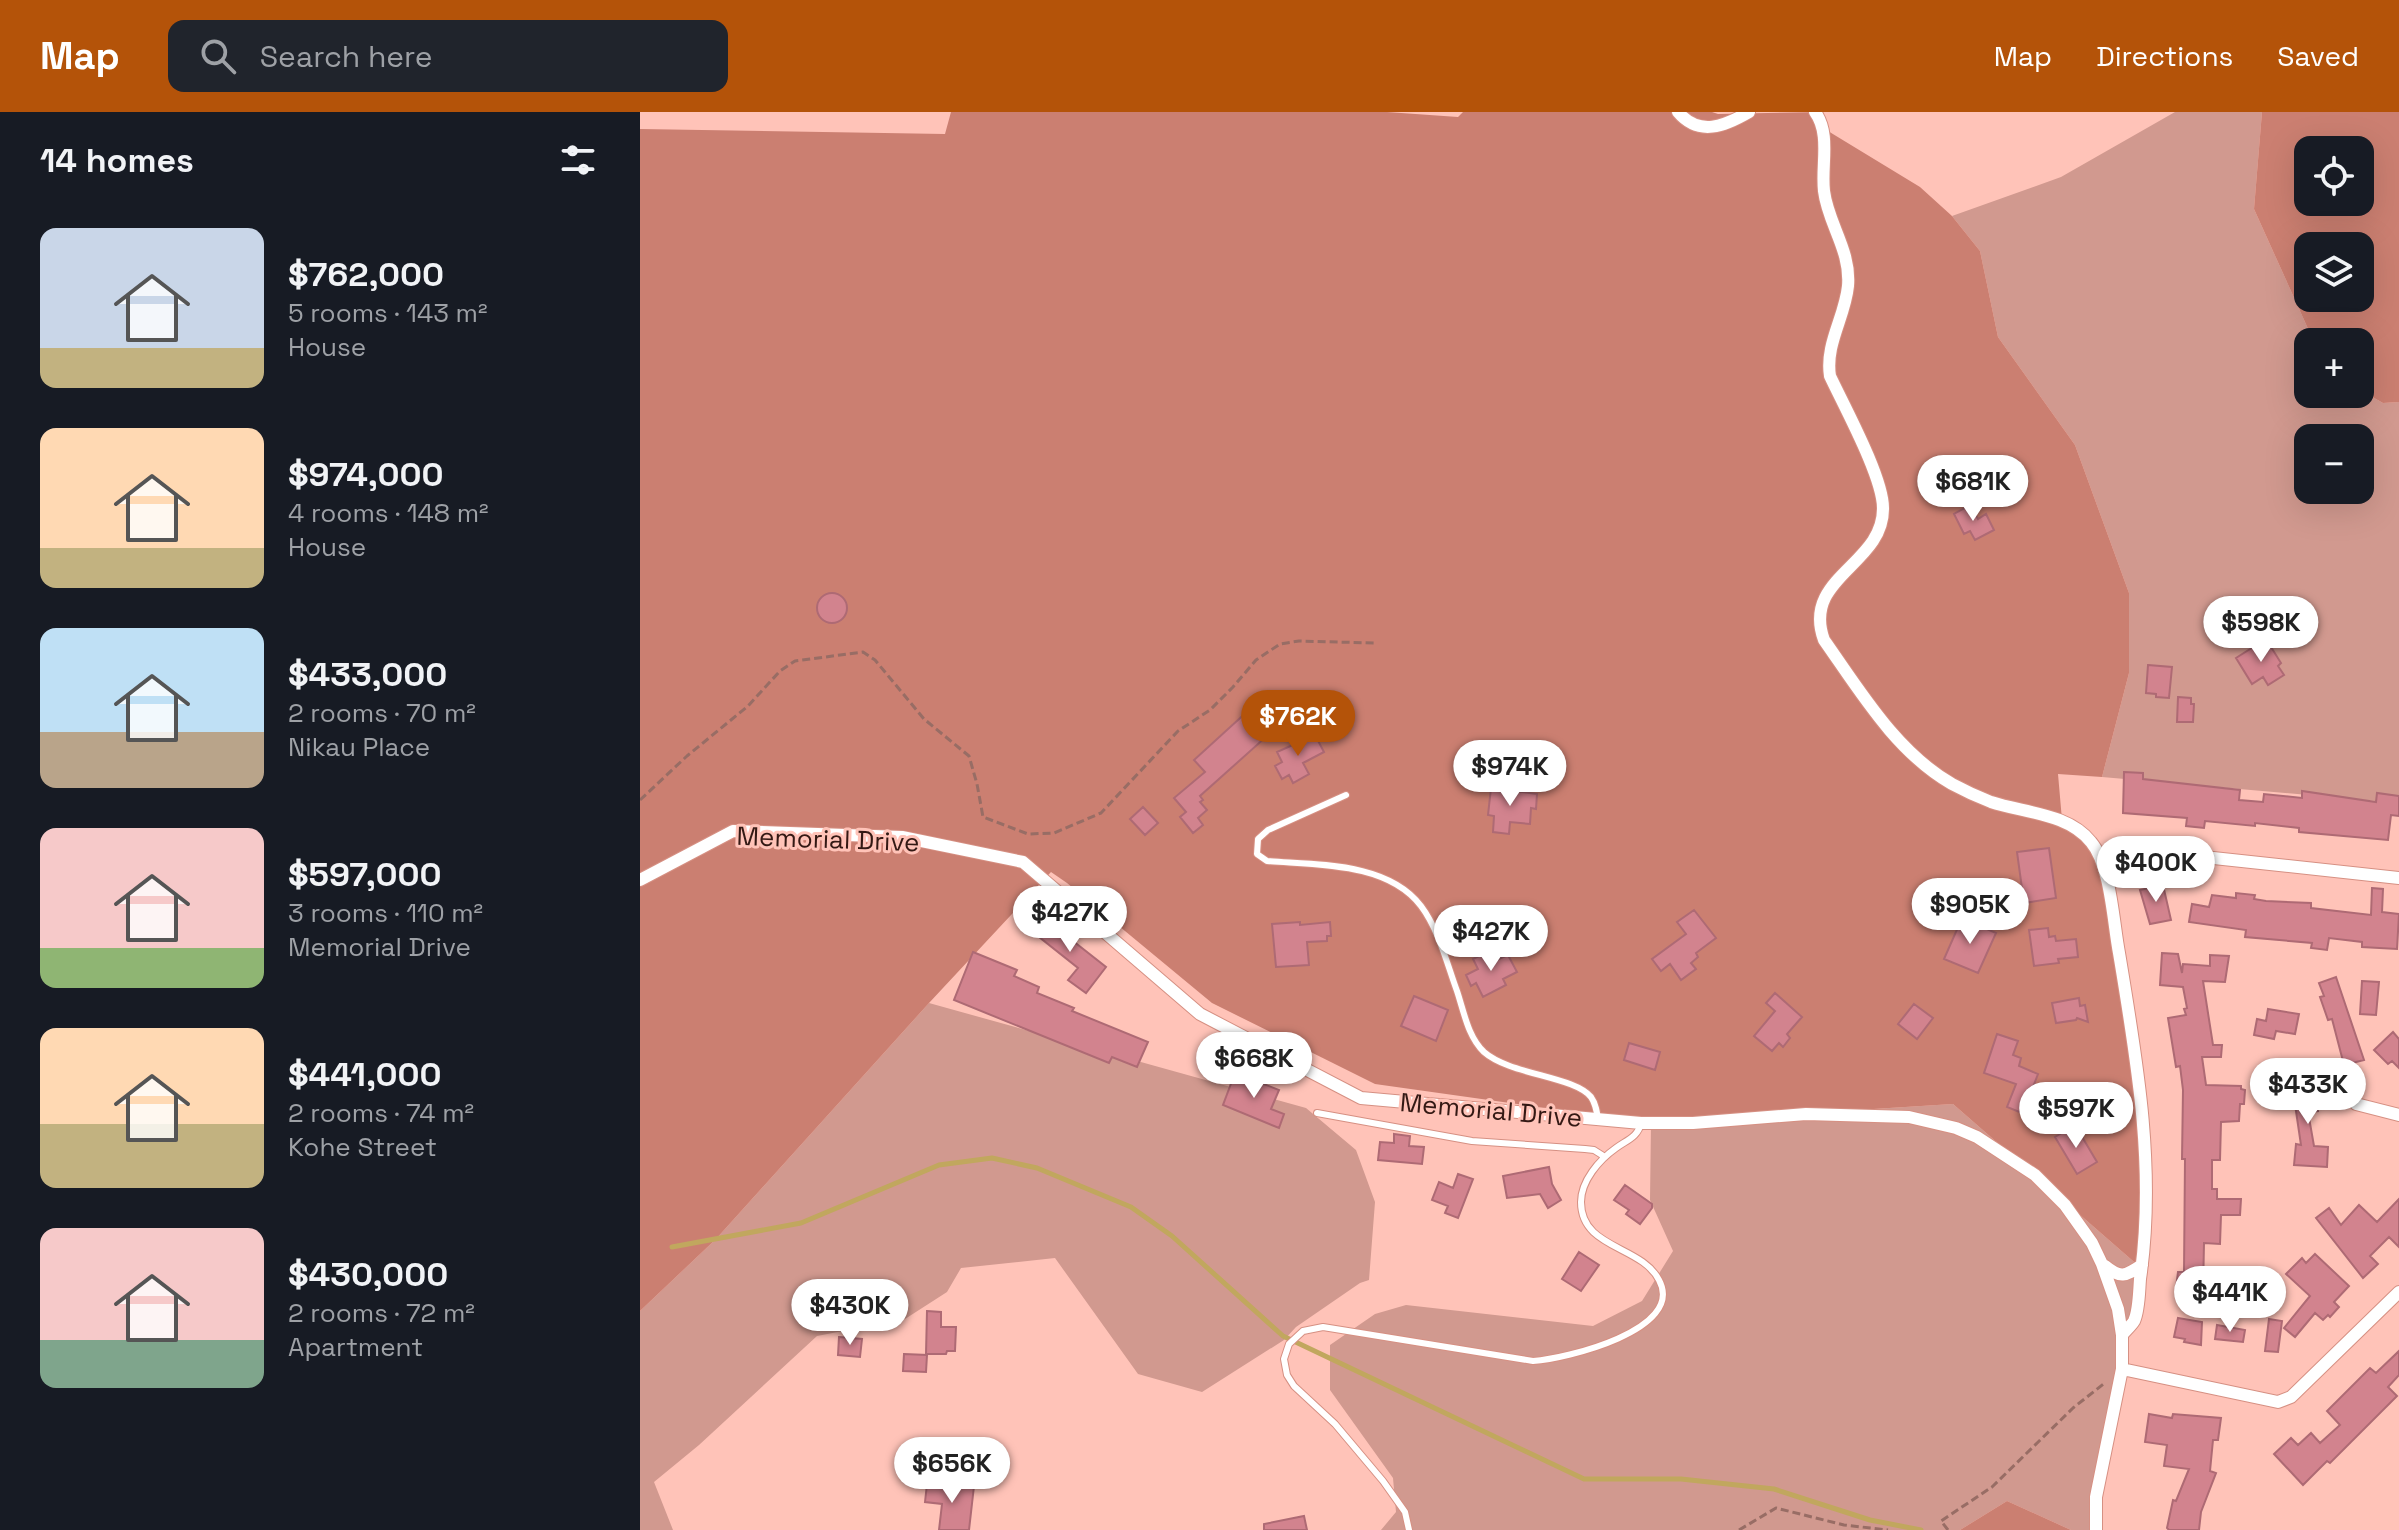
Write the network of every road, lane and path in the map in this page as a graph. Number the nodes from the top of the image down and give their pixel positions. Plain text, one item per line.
1 (1678, 112) edge
2 (1749, 112) edge
3 (1815, 112) edge
4 (1374, 643) dead end
5 (1346, 795) dead end
6 (640, 800) edge
7 (2100, 857) junction
8 (2399, 878) edge
9 (640, 880) edge
10 (2356, 1104) dead end
11 (1317, 1113) dead end
12 (2399, 1115) edge
13 (1598, 1120) junction
14 (1641, 1123) junction
15 (1605, 1157) junction
16 (2102, 1264) junction
17 (2142, 1265) junction
18 (2399, 1292) edge
19 (2122, 1335) junction
20 (2122, 1369) junction
21 (1409, 1530) edge
22 (1739, 1530) edge
23 (1888, 1530) edge
24 (1948, 1530) edge
25 (2096, 1530) edge

1 - 2 street
3 - 7 street
4 - 6 path
5 - 13 lane
7 - 8 street
7 - 17 street
9 - 13 street, Memorial Drive
10 - 12 street
11 - 15 lane
13 - 14 street, Memorial Drive
14 - 15 lane
14 - 16 street, Memorial Drive
15 - 21 lane
16 - 17 street
16 - 19 street, Memorial Drive
17 - 19 street
18 - 20 street
19 - 20 street, Memorial Drive
20 - 24 path
20 - 25 street, Memorial Drive
22 - 23 path

